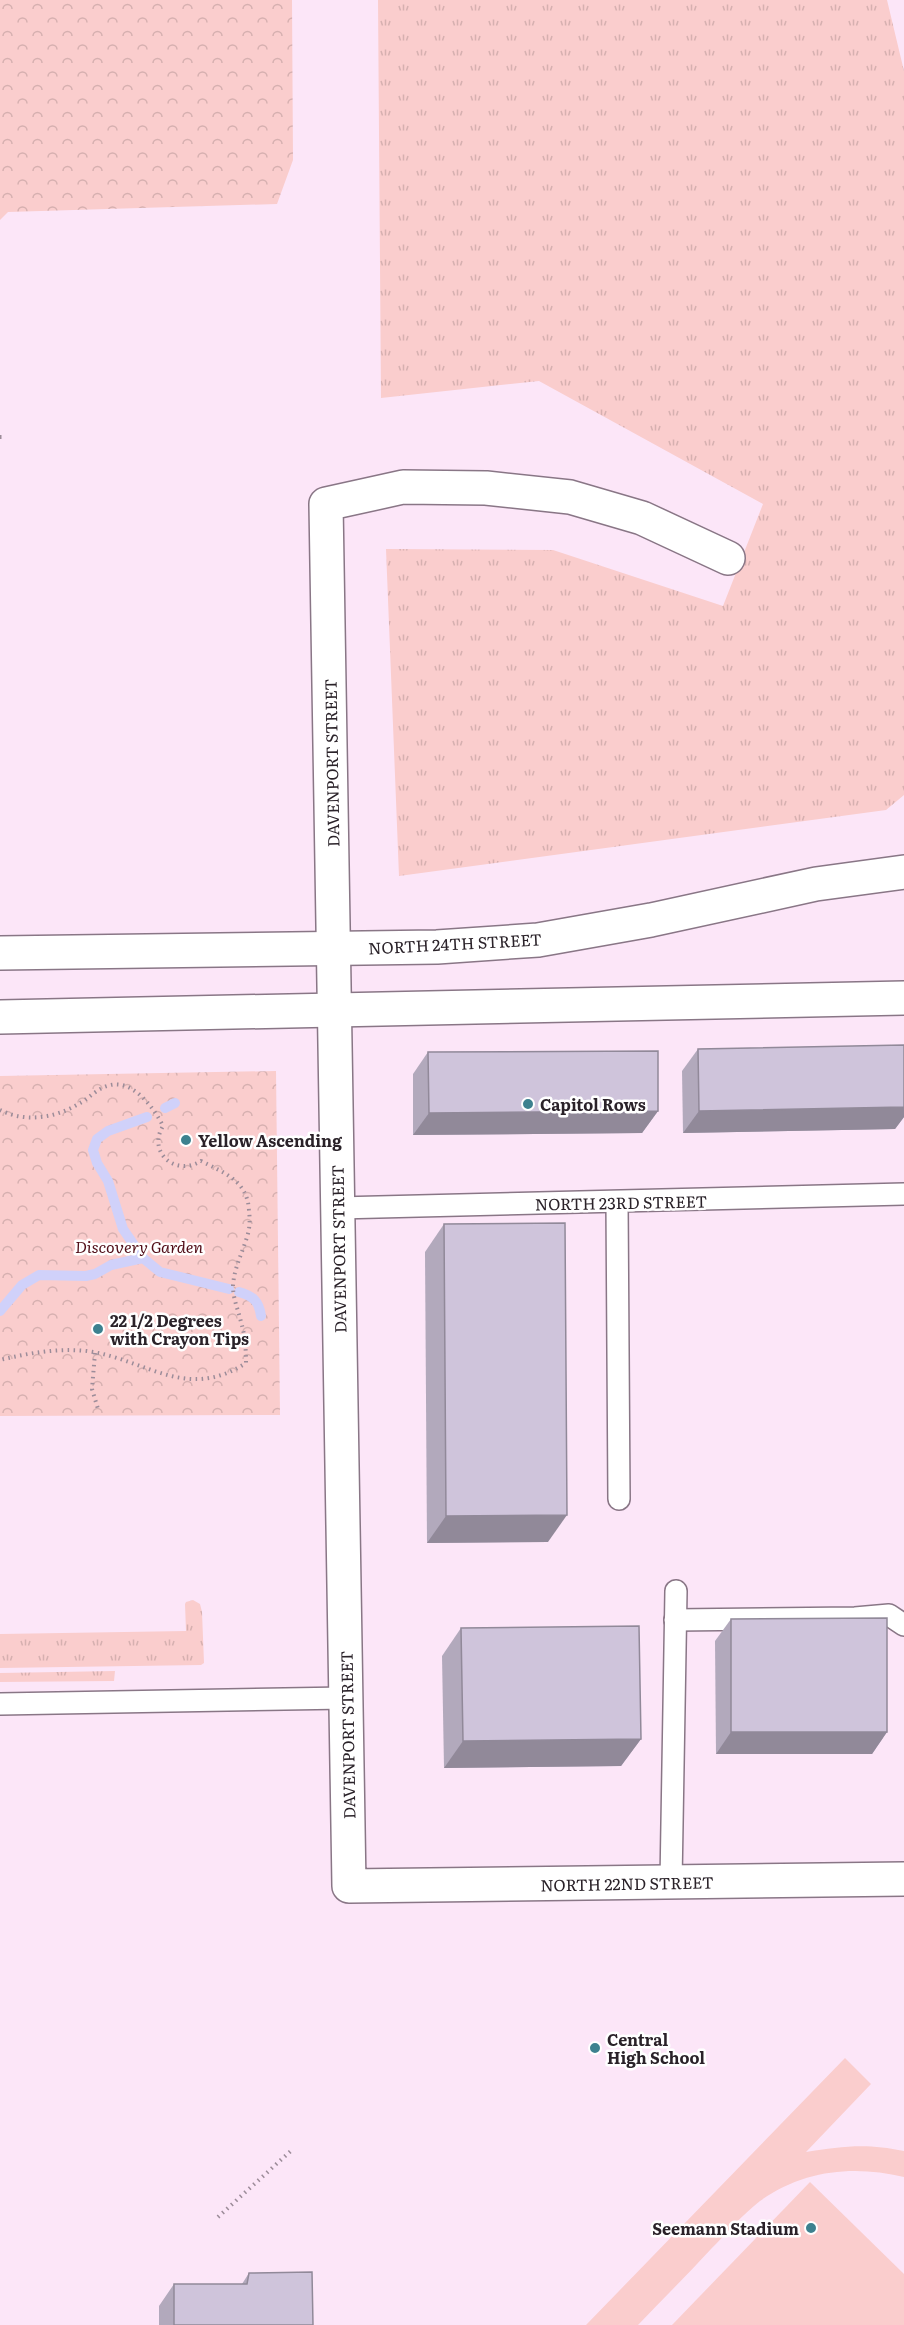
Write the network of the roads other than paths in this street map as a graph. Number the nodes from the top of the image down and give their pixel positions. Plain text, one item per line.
1 (728, 558) dead end
2 (904, 872) edge
3 (334, 948) junction
4 (0, 953) edge
5 (904, 998) edge
6 (334, 1010) junction
7 (0, 1017) edge
8 (904, 1194) edge
9 (617, 1202) junction
10 (338, 1208) junction
11 (619, 1499) dead end
12 (676, 1591) dead end
13 (675, 1620) junction
14 (904, 1625) edge
15 (346, 1698) junction
16 (0, 1704) edge
17 (904, 1879) edge
18 (672, 1882) junction
19 (349, 1886) joint

1 - 3 street, DAVENPORT STREET
2 - 3 street, NORTH 24TH STREET
3 - 4 street, NORTH 24TH STREET
3 - 6 street, DAVENPORT STREET
5 - 6 street
6 - 7 street
6 - 10 street, DAVENPORT STREET
8 - 9 lane, NORTH 23RD STREET
9 - 10 lane, NORTH 23RD STREET
9 - 11 lane
10 - 15 street, DAVENPORT STREET
12 - 13 lane
13 - 14 lane
13 - 18 lane
15 - 16 lane
15 - 19 street, DAVENPORT STREET
17 - 18 street, NORTH 22ND STREET
18 - 19 street, NORTH 22ND STREET

